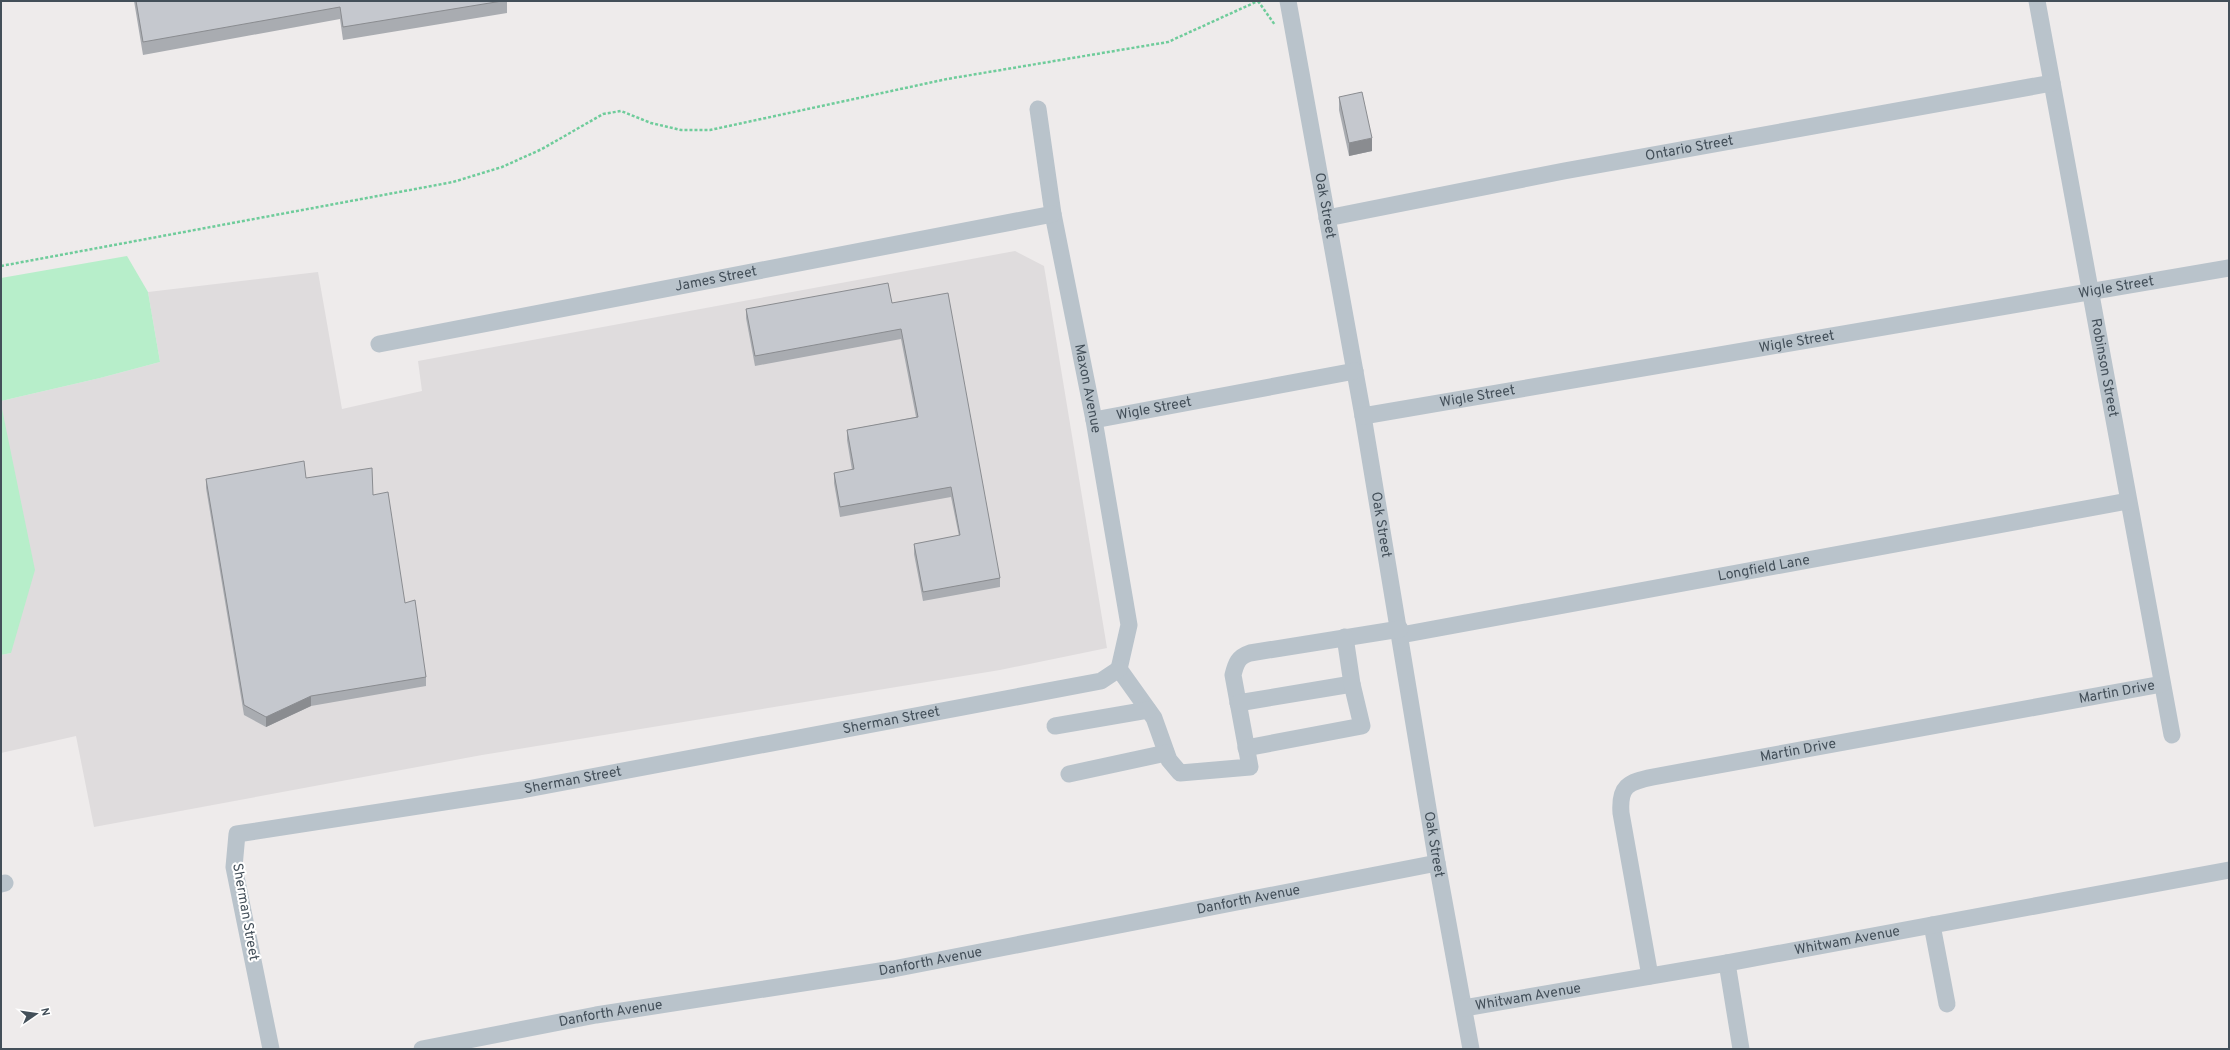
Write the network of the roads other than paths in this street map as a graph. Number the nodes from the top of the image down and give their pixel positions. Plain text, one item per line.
1 (1288, 1) edge
2 (2037, 1) edge
3 (2052, 83) junction
4 (1038, 108) dead end
5 (1053, 214) junction
6 (1327, 218) junction
7 (2229, 268) edge
8 (2090, 290) junction
9 (379, 344) dead end
10 (1355, 371) junction
11 (1363, 416) junction
12 (1094, 420) junction
13 (2128, 501) junction
14 (1400, 632) junction
15 (1345, 637) junction
16 (1119, 669) junction
17 (1352, 684) junction
18 (2162, 684) junction
19 (1238, 704) junction
20 (1148, 710) junction
21 (1055, 726) dead end
22 (2172, 735) dead end
23 (1246, 748) junction
24 (1166, 753) junction
25 (1070, 774) dead end
26 (1437, 862) junction
27 (2228, 873) edge
28 (1932, 925) junction
29 (1727, 963) junction
30 (1650, 976) junction
31 (1947, 1004) dead end
32 (1464, 1008) junction
33 (271, 1049) edge
34 (422, 1049) edge
35 (1471, 1049) edge
36 (1741, 1049) edge

1 - 6 street, Oak Street
2 - 3 street, Robinson Street
3 - 6 street, Ontario Street
3 - 8 street, Robinson Street
4 - 5 street, Maxon Avenue
5 - 9 street, James Street
5 - 12 street, Maxon Avenue
6 - 10 street, Oak Street
7 - 8 street, Wigle Street
8 - 11 street, Wigle Street
8 - 13 street, Robinson Street
10 - 11 street, Oak Street
10 - 12 street, Wigle Street
11 - 14 street, Oak Street
12 - 16 street, Maxon Avenue
13 - 14 street, Longfield Lane
13 - 18 street, Robinson Street
14 - 15 street, Longfield Lane
14 - 26 street, Oak Street
15 - 17 street
15 - 19 street, Longfield Lane
16 - 20 street
16 - 33 street, Sherman Street
17 - 19 street
17 - 23 street
18 - 22 street, Robinson Street
18 - 30 street, Martin Drive
19 - 23 street
20 - 21 street
20 - 24 street
23 - 24 street
24 - 25 street
26 - 32 street, Oak Street
26 - 34 street, Danforth Avenue
27 - 28 street, Whitwam Avenue
28 - 29 street, Whitwam Avenue
28 - 31 street
29 - 30 street, Whitwam Avenue
29 - 36 street
30 - 32 street, Whitwam Avenue
32 - 35 street, Oak Street

